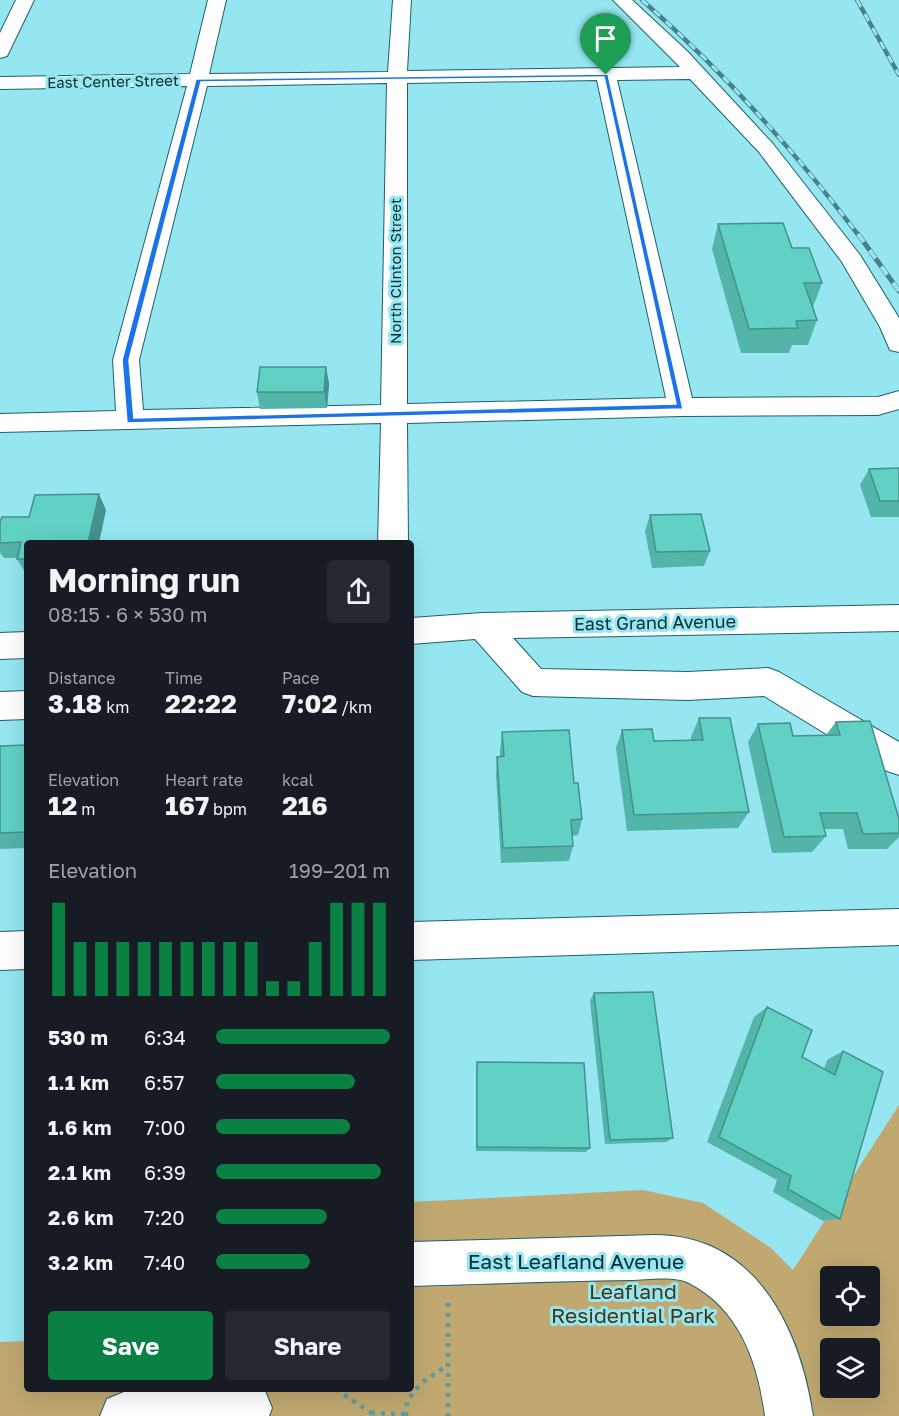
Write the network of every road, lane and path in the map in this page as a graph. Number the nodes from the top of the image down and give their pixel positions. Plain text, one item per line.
1 (25, 0) edge
2 (217, 0) edge
3 (402, 0) edge
4 (622, 0) edge
5 (0, 52) edge
6 (695, 74) junction
7 (606, 75) junction
8 (397, 78) junction
9 (198, 81) junction
10 (0, 83) edge
11 (899, 344) edge
12 (899, 400) edge
13 (681, 407) junction
14 (394, 415) junction
15 (130, 421) junction
16 (0, 423) edge
17 (393, 540) edge
18 (899, 618) edge
19 (482, 626) junction
20 (414, 631) edge
21 (24, 645) edge
22 (0, 646) edge
23 (24, 705) edge
24 (0, 706) edge
25 (899, 760) edge
26 (899, 927) edge
27 (414, 941) edge
28 (24, 950) edge
29 (0, 951) edge
30 (429, 1264) edge
31 (448, 1365) junction
32 (340, 1392) edge
33 (249, 1404) edge
34 (370, 1415) edge
35 (406, 1415) edge
36 (124, 1416) edge
37 (448, 1416) edge
38 (789, 1416) edge

1 - 5 street
2 - 9 street
3 - 8 street, North Clinton Street
4 - 6 street
6 - 7 street, East Center Street
6 - 11 street
7 - 8 street, East Center Street
7 - 13 street
8 - 9 street, East Center Street
8 - 14 street, North Clinton Street
9 - 10 street, East Center Street
9 - 15 street
12 - 13 street
13 - 14 street
14 - 15 street
14 - 17 street, North Clinton Street
15 - 16 street
18 - 19 street, East Grand Avenue
19 - 20 street, East Grand Avenue
19 - 25 street
21 - 22 street
23 - 24 street
26 - 27 street
28 - 29 street
30 - 31 path
30 - 38 street, East Leafland Avenue
31 - 35 path
31 - 37 path
32 - 34 path
33 - 36 street
34 - 35 path

